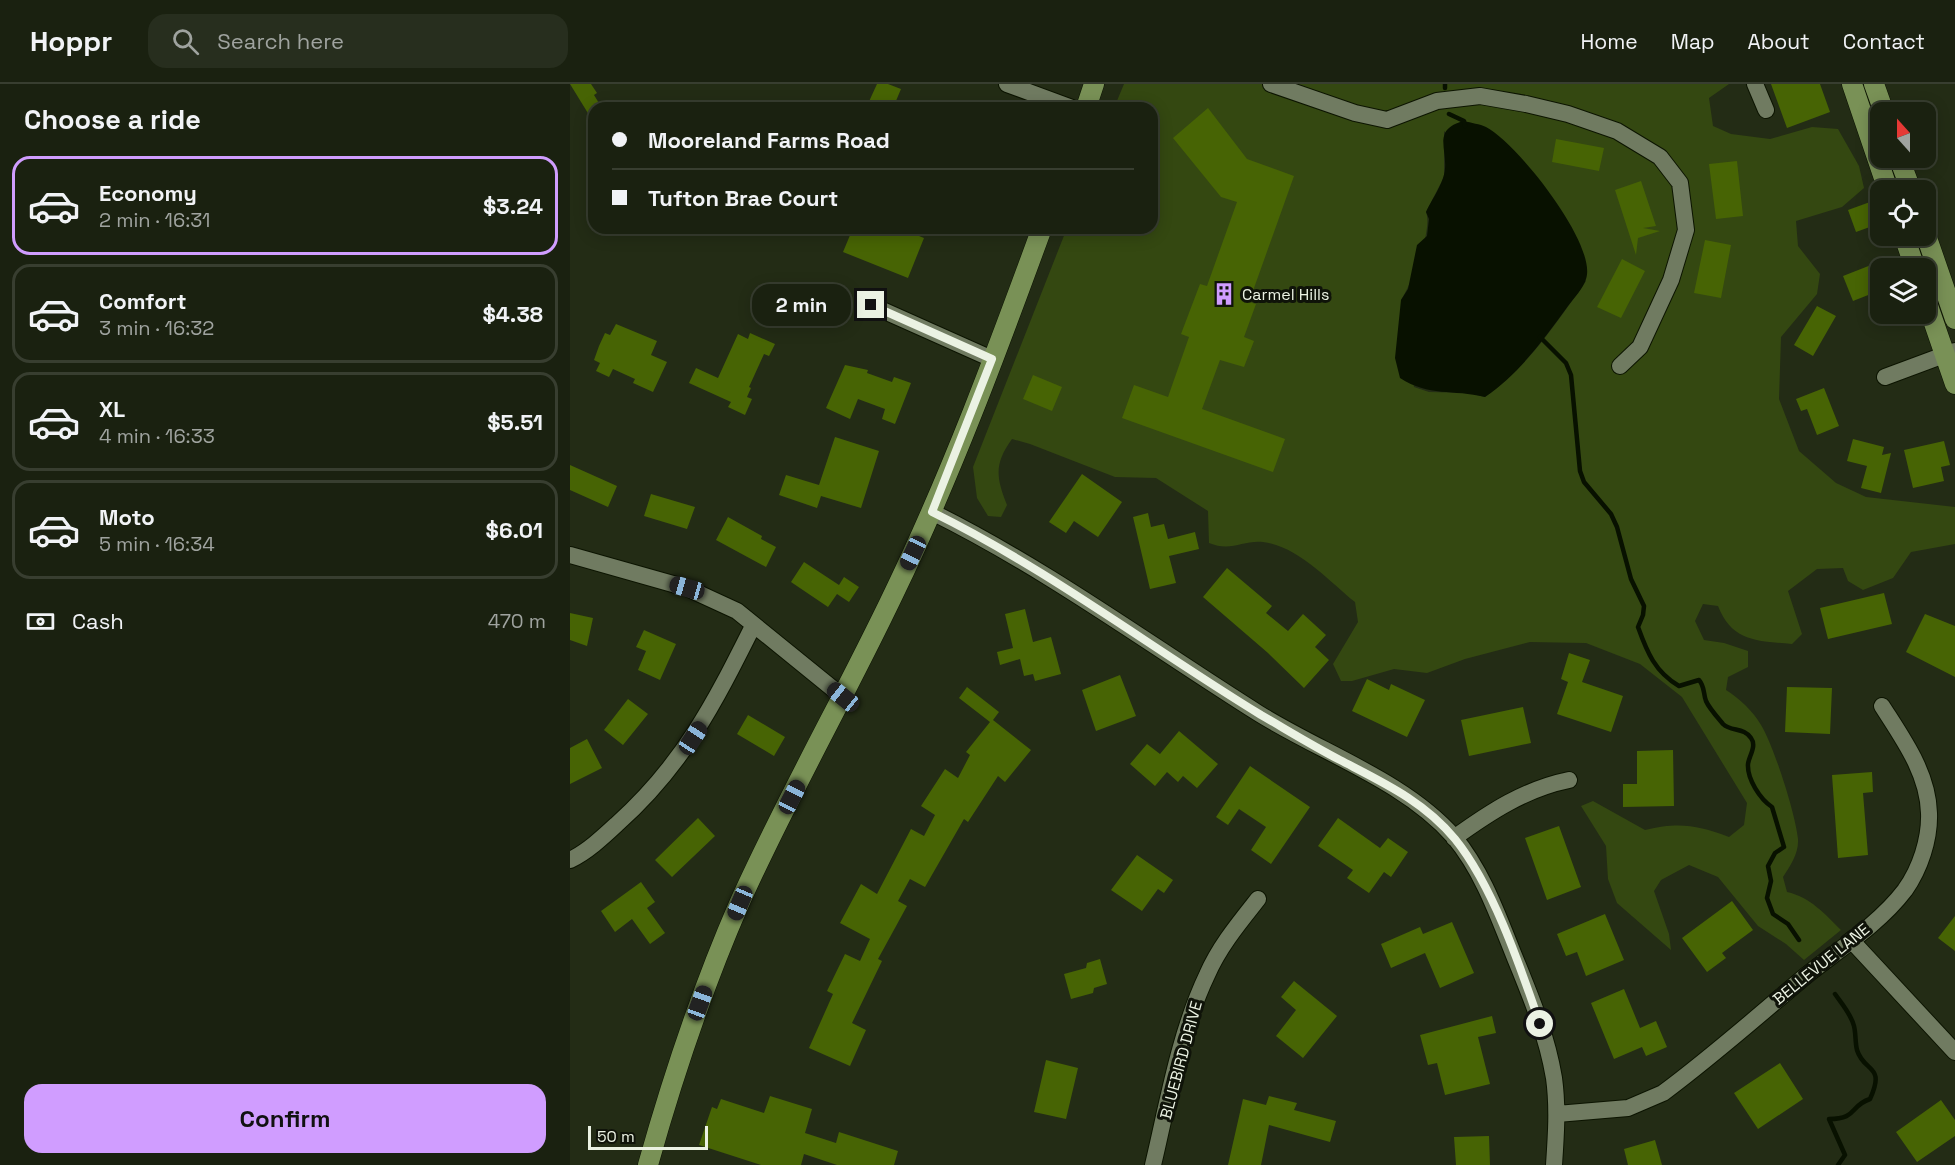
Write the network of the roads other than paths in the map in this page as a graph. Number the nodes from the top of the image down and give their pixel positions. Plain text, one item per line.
1 (1007, 84) edge
2 (1094, 84) edge
3 (1271, 84) edge
4 (1755, 84) edge
5 (1852, 84) edge
6 (1874, 84) edge
7 (1056, 102) edge
8 (1088, 102) edge
9 (1880, 102) edge
10 (1766, 110) dead end
11 (1885, 180) edge
12 (1040, 234) edge
13 (1930, 246) edge
14 (871, 305) dead end
15 (1955, 319) edge
16 (1936, 322) edge
17 (1950, 352) edge
18 (992, 359) junction
19 (1620, 366) dead end
20 (1885, 377) dead end
21 (1955, 384) edge
22 (932, 512) junction
23 (570, 555) edge
24 (753, 626) junction
25 (843, 697) junction
26 (1882, 706) dead end
27 (1569, 780) dead end
28 (1454, 838) junction
29 (570, 860) edge
30 (1258, 899) dead end
31 (1851, 940) junction
32 (1955, 1052) edge
33 (1557, 1114) junction
34 (648, 1165) edge
35 (1153, 1165) edge
36 (1554, 1165) edge

1 - 7 street
2 - 8 main road
3 - 19 street
4 - 10 street
5 - 11 main road
6 - 9 main road
12 - 18 main road
13 - 15 main road
14 - 18 street
16 - 17 main road
17 - 20 street
17 - 21 main road
18 - 22 main road
22 - 25 main road
22 - 28 street
23 - 24 street
24 - 25 street
24 - 29 street
25 - 34 main road
26 - 31 street, BELLEVUE LANE
27 - 28 street
28 - 33 street
30 - 35 street, BLUEBIRD DRIVE
31 - 32 street
31 - 33 street, BELLEVUE LANE
33 - 36 street

